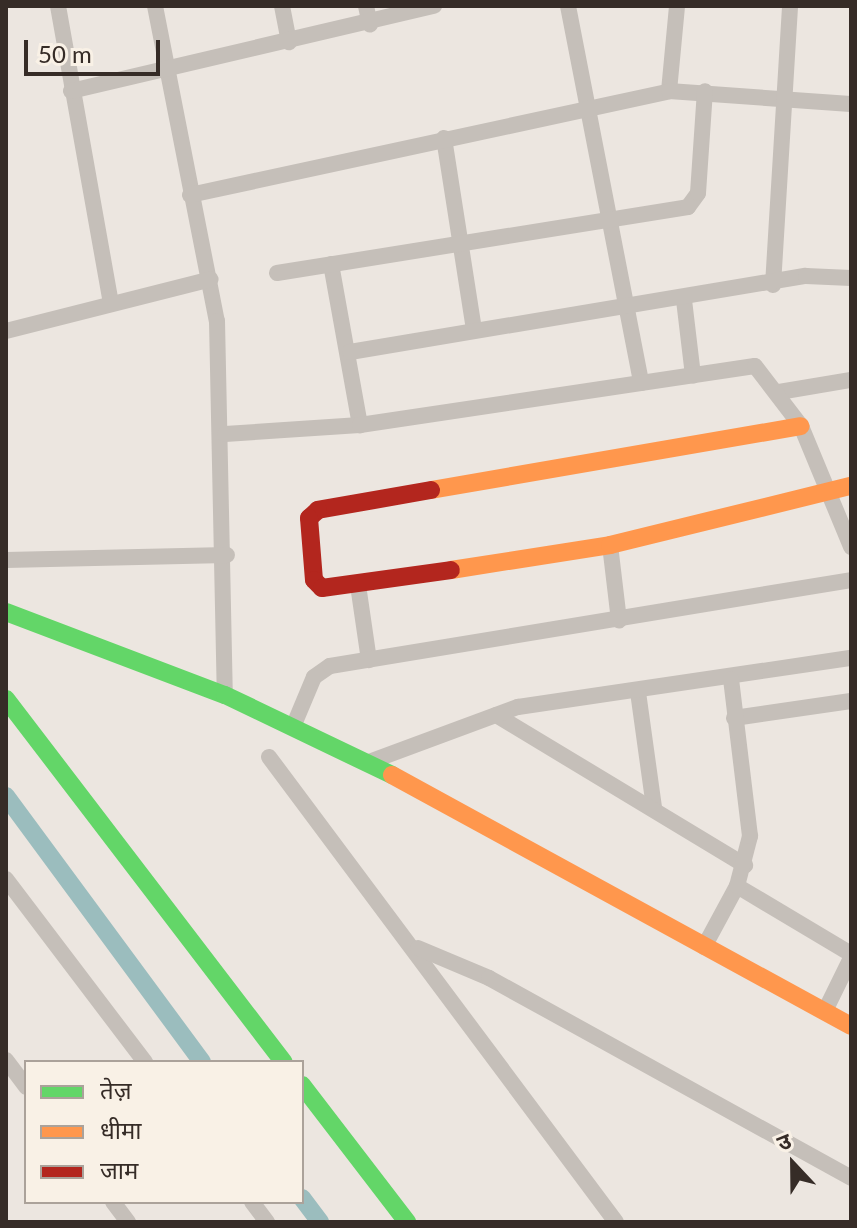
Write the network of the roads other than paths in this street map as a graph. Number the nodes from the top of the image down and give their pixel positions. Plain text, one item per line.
1 (58, 6) edge
2 (155, 6) edge
3 (282, 6) edge
4 (366, 6) edge
5 (434, 6) edge
6 (568, 6) edge
7 (677, 6) edge
8 (790, 6) edge
9 (370, 25) junction
10 (289, 42) junction
11 (169, 70) junction
12 (71, 91) junction
13 (669, 91) junction
14 (705, 91) junction
15 (785, 98) junction
16 (851, 104) edge
17 (592, 109) junction
18 (444, 138) junction
19 (190, 195) junction
20 (609, 218) junction
21 (455, 242) junction
22 (331, 264) junction
23 (277, 273) dead end
24 (851, 278) edge
25 (211, 279) junction
26 (773, 285) junction
27 (684, 300) junction
28 (111, 303) junction
29 (624, 310) junction
30 (474, 329) junction
31 (6, 331) edge
32 (350, 352) junction
33 (693, 375) junction
34 (851, 380) edge
35 (641, 383) junction
36 (779, 392) junction
37 (360, 425) junction
38 (801, 426) junction
39 (225, 434) junction
40 (851, 486) edge
41 (831, 492) junction
42 (610, 545) junction
43 (851, 547) edge
44 (227, 555) junction
45 (6, 560) edge
46 (851, 580) edge
47 (358, 585) junction
48 (6, 612) edge
49 (619, 620) junction
50 (851, 658) edge
51 (369, 660) junction
52 (731, 679) junction
53 (638, 692) junction
54 (225, 695) junction
55 (6, 699) edge
56 (851, 701) edge
57 (496, 715) junction
58 (734, 718) junction
59 (293, 727) junction
60 (269, 757) dead end
61 (369, 762) junction
62 (654, 808) junction
63 (745, 865) junction
64 (6, 879) edge
65 (737, 886) junction
66 (12, 896) edge
67 (418, 947) junction
68 (704, 947) junction
69 (851, 956) edge
70 (825, 1011) junction
71 (851, 1026) edge
72 (6, 1060) edge
73 (143, 1060) edge
74 (282, 1060) edge
75 (24, 1084) edge
76 (304, 1088) edge
77 (851, 1178) edge
78 (114, 1204) edge
79 (254, 1204) edge
80 (128, 1222) edge
81 (267, 1222) edge
82 (407, 1222) edge
83 (616, 1222) edge

1 - 12 street
2 - 11 street
3 - 10 street
4 - 9 street
5 - 9 street
6 - 17 street
7 - 13 street
8 - 15 street
9 - 10 street
10 - 11 street
11 - 12 street
11 - 19 street
12 - 28 street
13 - 14 street
13 - 17 street
14 - 15 street
14 - 20 street
15 - 16 street
15 - 26 street
17 - 18 street
17 - 20 street
18 - 19 street
18 - 21 street
19 - 25 street
20 - 21 street
20 - 29 street
21 - 22 street
21 - 30 street
22 - 23 street
22 - 32 street
24 - 26 street
25 - 28 street
25 - 39 street
26 - 27 street
27 - 29 street
27 - 33 street
28 - 31 street
29 - 30 street
29 - 35 street
30 - 32 street
32 - 37 street
33 - 35 street
33 - 36 street
34 - 36 street
35 - 37 street
36 - 38 street
37 - 39 street
38 - 41 street
38 - 47 street
39 - 44 street
40 - 41 street
41 - 42 street
41 - 43 street
42 - 47 street
42 - 49 street
44 - 45 street
44 - 54 street
46 - 49 street
47 - 51 street
48 - 54 street
49 - 51 street
50 - 52 street
51 - 59 street
52 - 53 street
52 - 58 street
53 - 57 street
53 - 62 street
54 - 59 street
55 - 74 street
56 - 58 street
57 - 61 street
57 - 62 street
58 - 63 street
59 - 61 street
60 - 67 street
61 - 68 street
62 - 63 street
63 - 65 street
64 - 66 street
65 - 68 street
65 - 69 street
66 - 73 street
67 - 77 street
67 - 83 street
68 - 70 street
69 - 70 street
70 - 71 street
72 - 75 street
76 - 82 street
78 - 80 street
79 - 81 street

